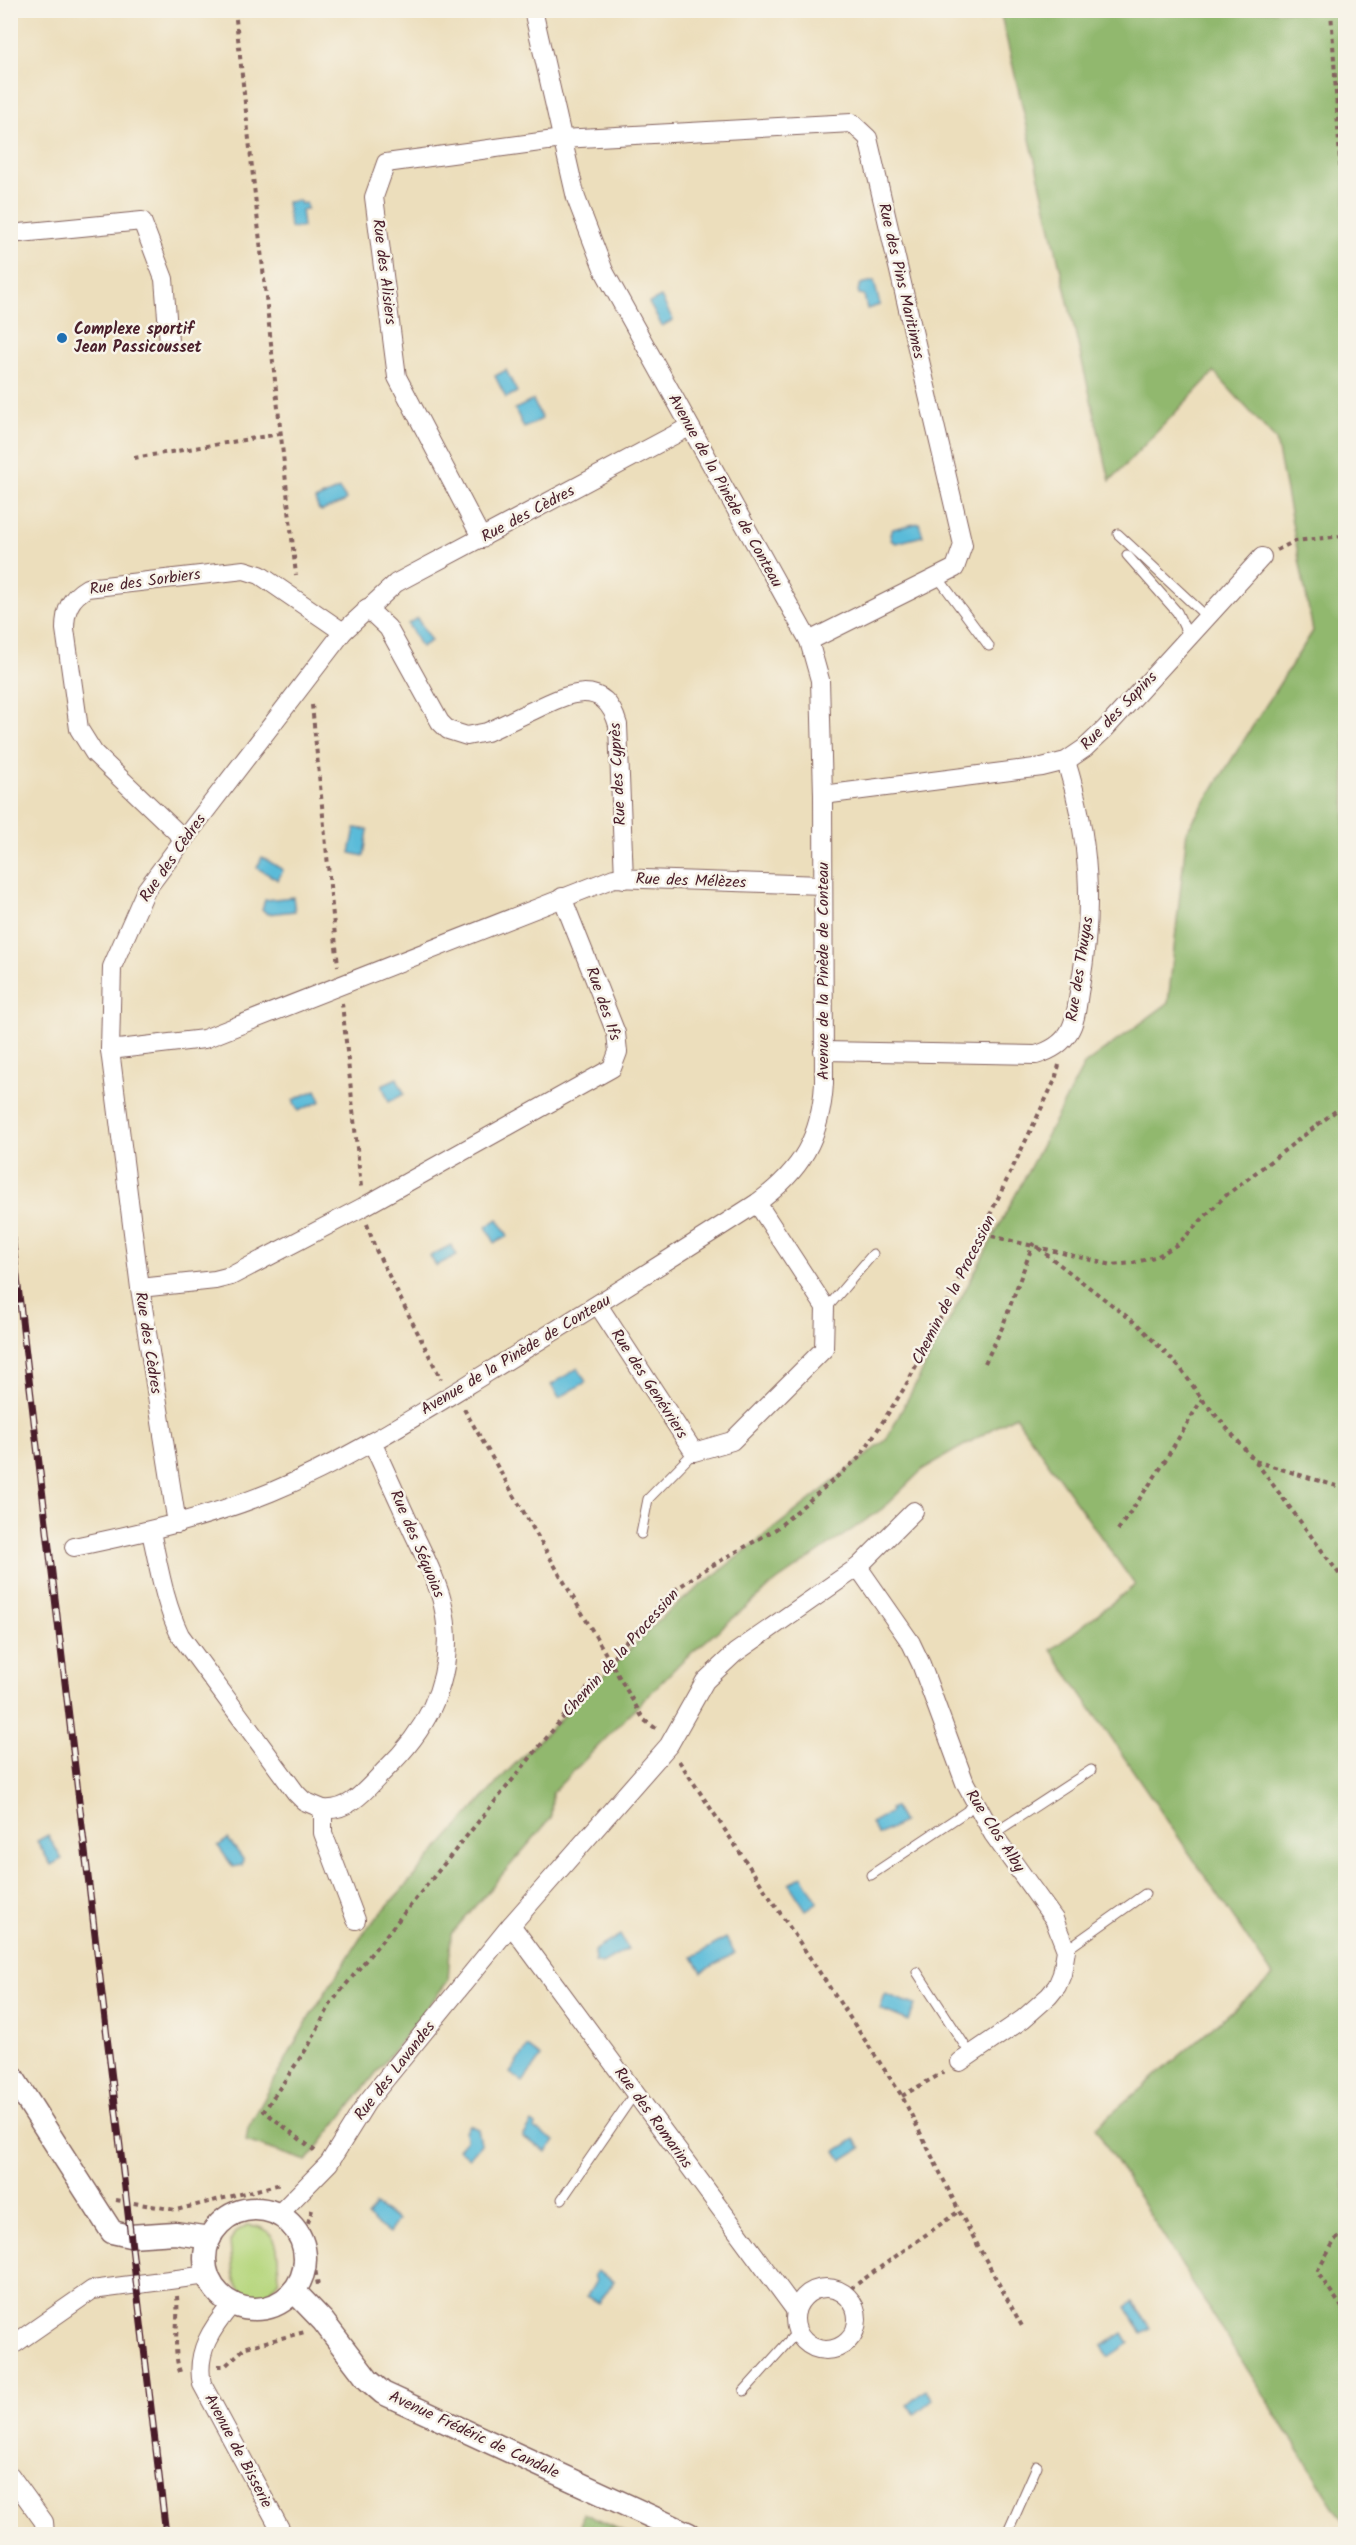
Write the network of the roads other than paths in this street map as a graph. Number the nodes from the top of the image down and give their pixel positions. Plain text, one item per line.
1 (533, 10) edge
2 (562, 139) junction
3 (10, 234) edge
4 (169, 342) dead end
5 (689, 427) junction
6 (1119, 534) dead end
7 (482, 539) junction
8 (1127, 555) dead end
9 (1262, 557) road end
10 (937, 576) junction
11 (367, 608) junction
12 (1207, 617) junction
13 (343, 632) junction
14 (1189, 637) junction
15 (809, 641) junction
16 (988, 646) dead end
17 (1065, 761) junction
18 (823, 795) junction
19 (184, 839) junction
20 (624, 879) junction
21 (823, 885) junction
22 (562, 897) junction
23 (110, 1050) junction
24 (823, 1052) junction
25 (757, 1203) junction
26 (873, 1254) dead end
27 (140, 1288) junction
28 (598, 1305) junction
29 (825, 1310) junction
30 (372, 1442) junction
31 (694, 1452) junction
32 (914, 1511) dead end
33 (177, 1524) junction
34 (151, 1532) junction
35 (641, 1534) dead end
36 (75, 1547) dead end
37 (858, 1567) junction
38 (1092, 1770) dead end
39 (974, 1802) junction
40 (324, 1809) junction
41 (993, 1834) junction
42 (871, 1875) dead end
43 (1145, 1894) dead end
44 (356, 1920) dead end
45 (511, 1925) junction
46 (1065, 1950) junction
47 (917, 1972) dead end
48 (966, 2059) joint
49 (17, 2066) edge
50 (635, 2093) junction
51 (562, 2199) dead end
52 (278, 2215) junction
53 (210, 2238) junction
54 (208, 2275) junction
55 (294, 2291) junction
56 (232, 2304) junction
57 (796, 2311) junction
58 (797, 2332) junction
59 (10, 2347) edge
60 (744, 2391) dead end
61 (1037, 2466) dead end
62 (10, 2475) edge
63 (45, 2535) edge
64 (283, 2535) edge
65 (689, 2535) edge
66 (1007, 2535) edge

1 - 2 street, Avenue de la Pinède de Conteau
2 - 5 street, Avenue de la Pinède de Conteau
2 - 7 street, Rue des Alisiers
2 - 10 street, Rue des Pins Maritimes
3 - 4 street
5 - 7 street, Rue des Cèdres
5 - 15 street, Avenue de la Pinède de Conteau
6 - 12 lane
7 - 11 street, Rue des Cèdres
8 - 14 lane
9 - 12 street, Rue des Sapins
10 - 15 street, Rue des Pins Maritimes
10 - 16 lane
11 - 13 street, Rue des Cèdres
11 - 20 street, Rue des Cyprès
12 - 14 street, Rue des Sapins
13 - 19 street, Rue des Cèdres
13 - 19 street, Rue des Sorbiers
14 - 17 street, Rue des Sapins
15 - 18 street, Avenue de la Pinède de Conteau
17 - 18 street, Rue des Sapins
17 - 24 street, Rue des Thuyas
18 - 21 street, Avenue de la Pinède de Conteau
19 - 23 street, Rue des Cèdres
20 - 21 street, Rue des Mélèzes
20 - 22 street, Rue des Mélèzes
21 - 24 street, Avenue de la Pinède de Conteau
22 - 23 street
22 - 27 street, Rue des Ifs
23 - 27 street, Rue des Cèdres
24 - 25 street, Avenue de la Pinède de Conteau
25 - 28 street, Avenue de la Pinède de Conteau
25 - 29 street
26 - 29 lane
27 - 33 street, Rue des Cèdres
28 - 30 street, Avenue de la Pinède de Conteau
28 - 31 street, Rue des Genévriers
29 - 31 street, Rue des Genévriers
30 - 33 street, Avenue de la Pinède de Conteau
30 - 40 street, Rue des Séquoias
31 - 35 lane
32 - 37 street
33 - 34 street, Avenue de la Pinède de Conteau
34 - 36 street, Avenue de la Pinède de Conteau
34 - 40 street
37 - 39 street, Rue Clos Alby
37 - 45 street
38 - 41 lane
39 - 41 street, Rue Clos Alby
39 - 42 lane
40 - 44 street
41 - 46 street, Rue Clos Alby
43 - 46 lane
45 - 50 street, Rue des Romarins
45 - 52 street, Rue des Lavandes
46 - 48 street, Rue Clos Alby
47 - 48 lane
49 - 53 street
50 - 51 lane
50 - 57 street, Rue des Romarins
52 - 53 street
52 - 55 street
53 - 54 street
54 - 56 street
54 - 59 street
55 - 56 street
55 - 65 street, Avenue Frédéric de Candale
56 - 64 street, Avenue de Bisserie
57 - 58 street
57 - 58 street
58 - 60 lane
61 - 66 lane
62 - 63 street

